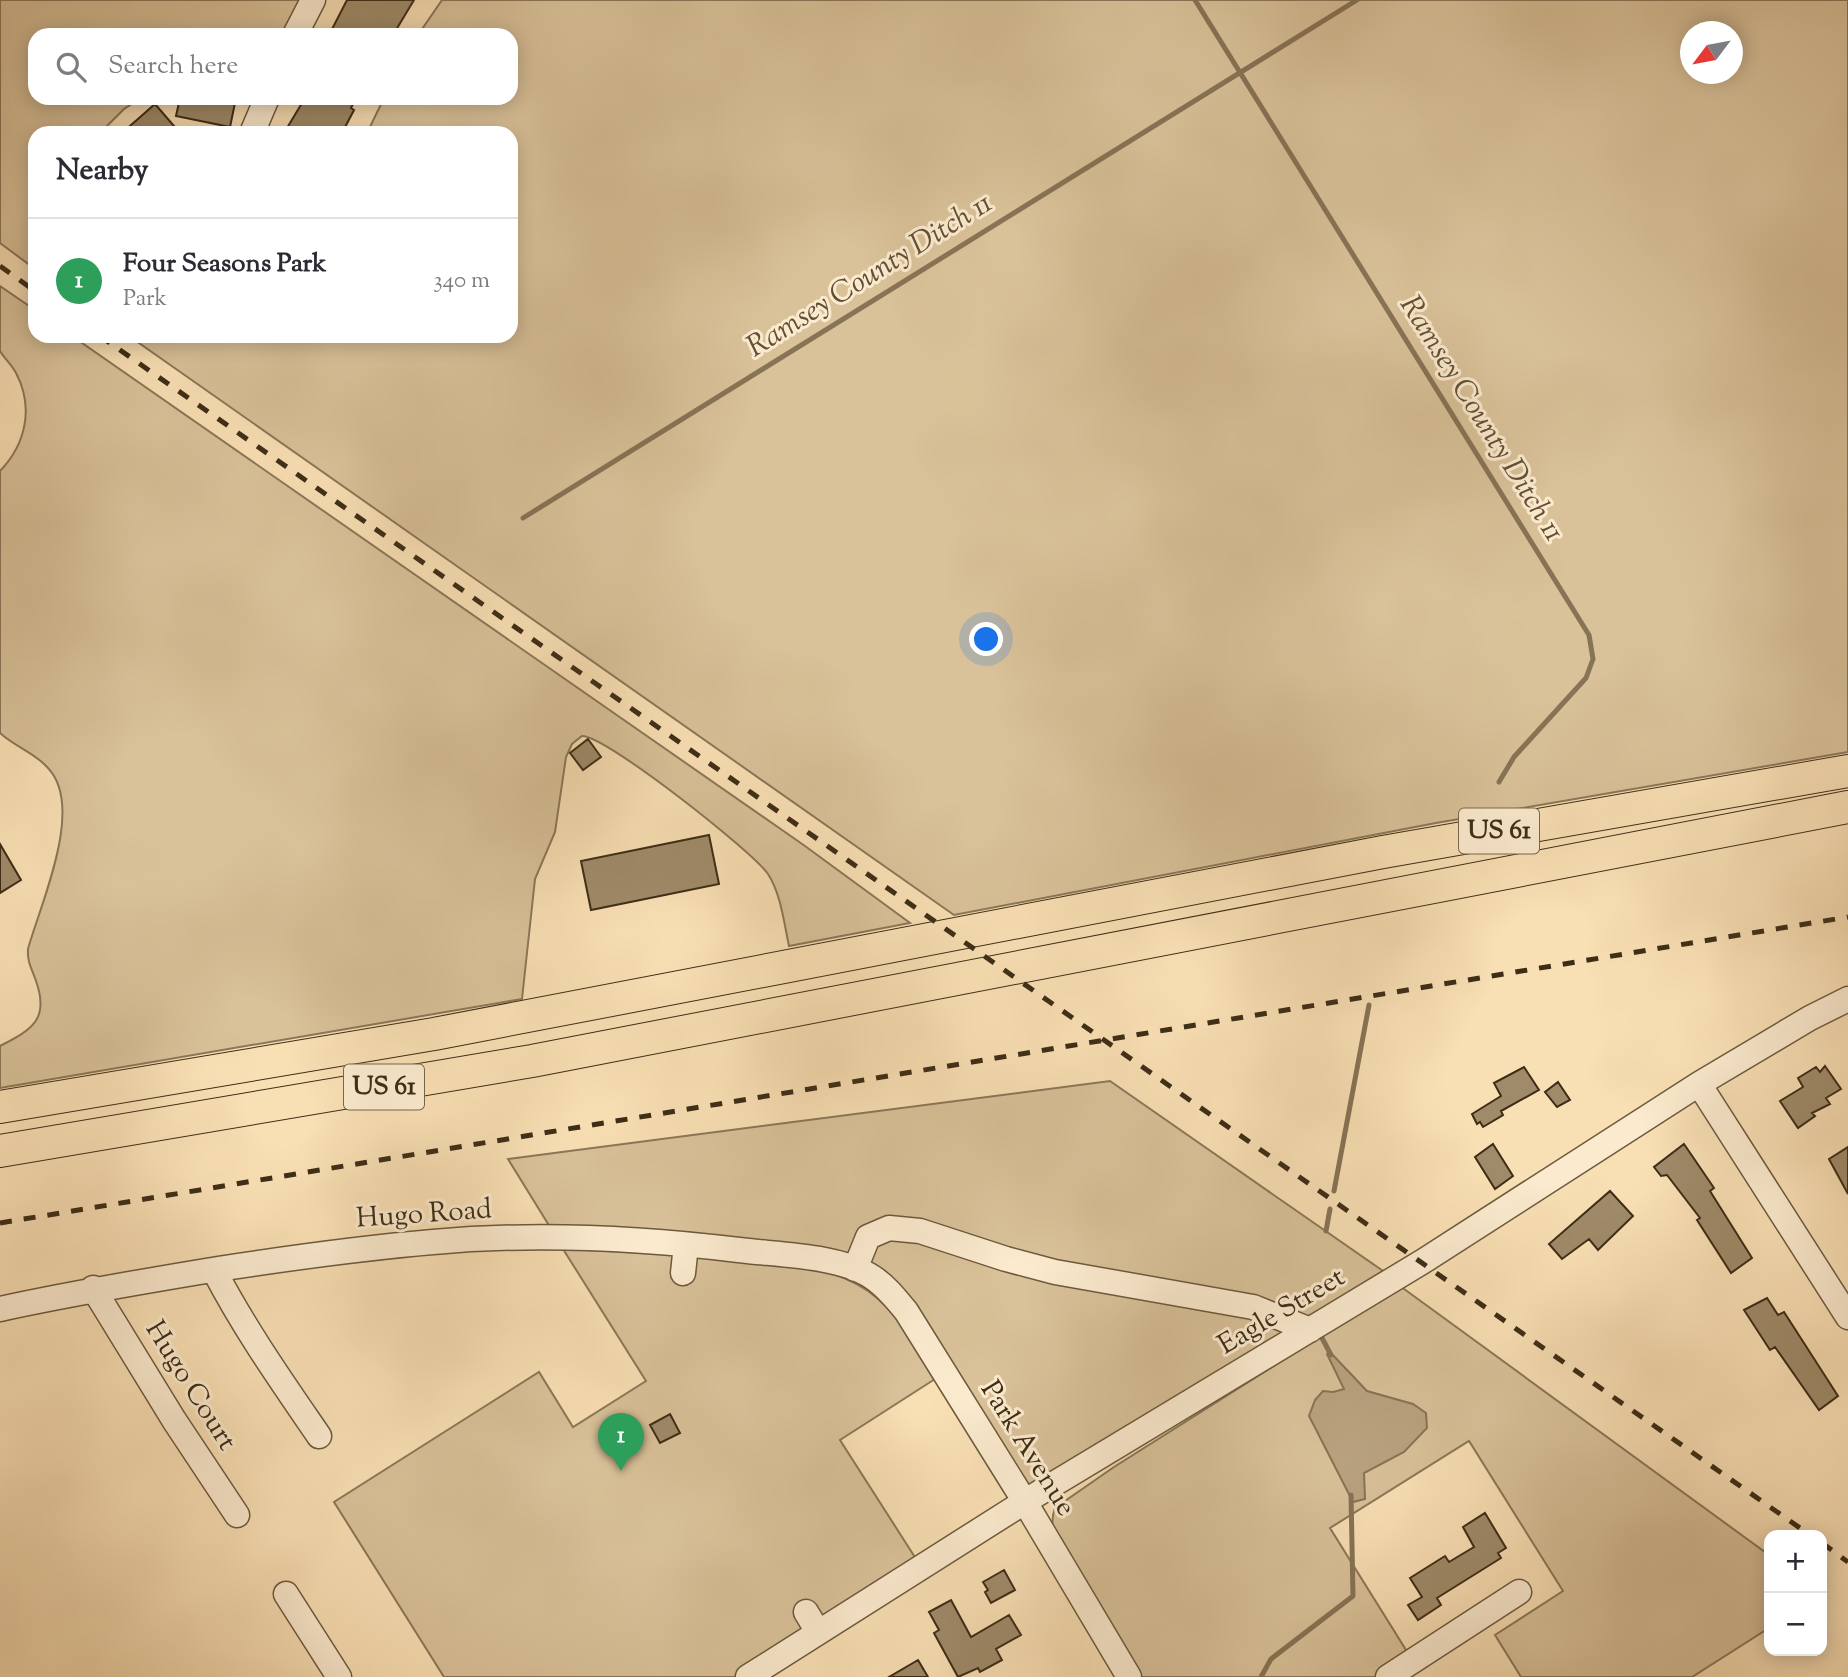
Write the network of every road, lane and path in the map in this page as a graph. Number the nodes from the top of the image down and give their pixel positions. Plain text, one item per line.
1 (313, 0) edge
2 (299, 28) edge
3 (264, 105) edge
4 (255, 126) edge
5 (1848, 771) edge
6 (1848, 807) edge
7 (1848, 999) edge
8 (1699, 1084) junction
9 (0, 1107) edge
10 (0, 1151) edge
11 (686, 1245) junction
12 (855, 1269) junction
13 (214, 1270) junction
14 (682, 1273) dead end
15 (93, 1289) junction
16 (0, 1309) edge
17 (1848, 1317) edge
18 (1310, 1330) junction
19 (319, 1436) dead end
20 (1025, 1502) junction
21 (237, 1515) dead end
22 (1519, 1592) dead end
23 (286, 1594) dead end
24 (339, 1677) edge
25 (748, 1677) edge
26 (1129, 1677) edge
27 (1388, 1677) edge

1 - 2 street
3 - 4 street
5 - 9 main road, US 61
6 - 10 main road, US 61
7 - 8 street, Eagle Street
8 - 17 street
8 - 18 street, Eagle Street
11 - 12 street, Hugo Road
11 - 13 street, Hugo Road
11 - 14 street
12 - 18 street
12 - 20 street, Park Avenue
13 - 15 street, Hugo Road
13 - 19 street
15 - 16 street, Hugo Road
15 - 21 street, Hugo Court
18 - 20 street, Eagle Street
20 - 25 street, Eagle Street
20 - 26 street, Park Avenue
22 - 27 street
23 - 24 street

